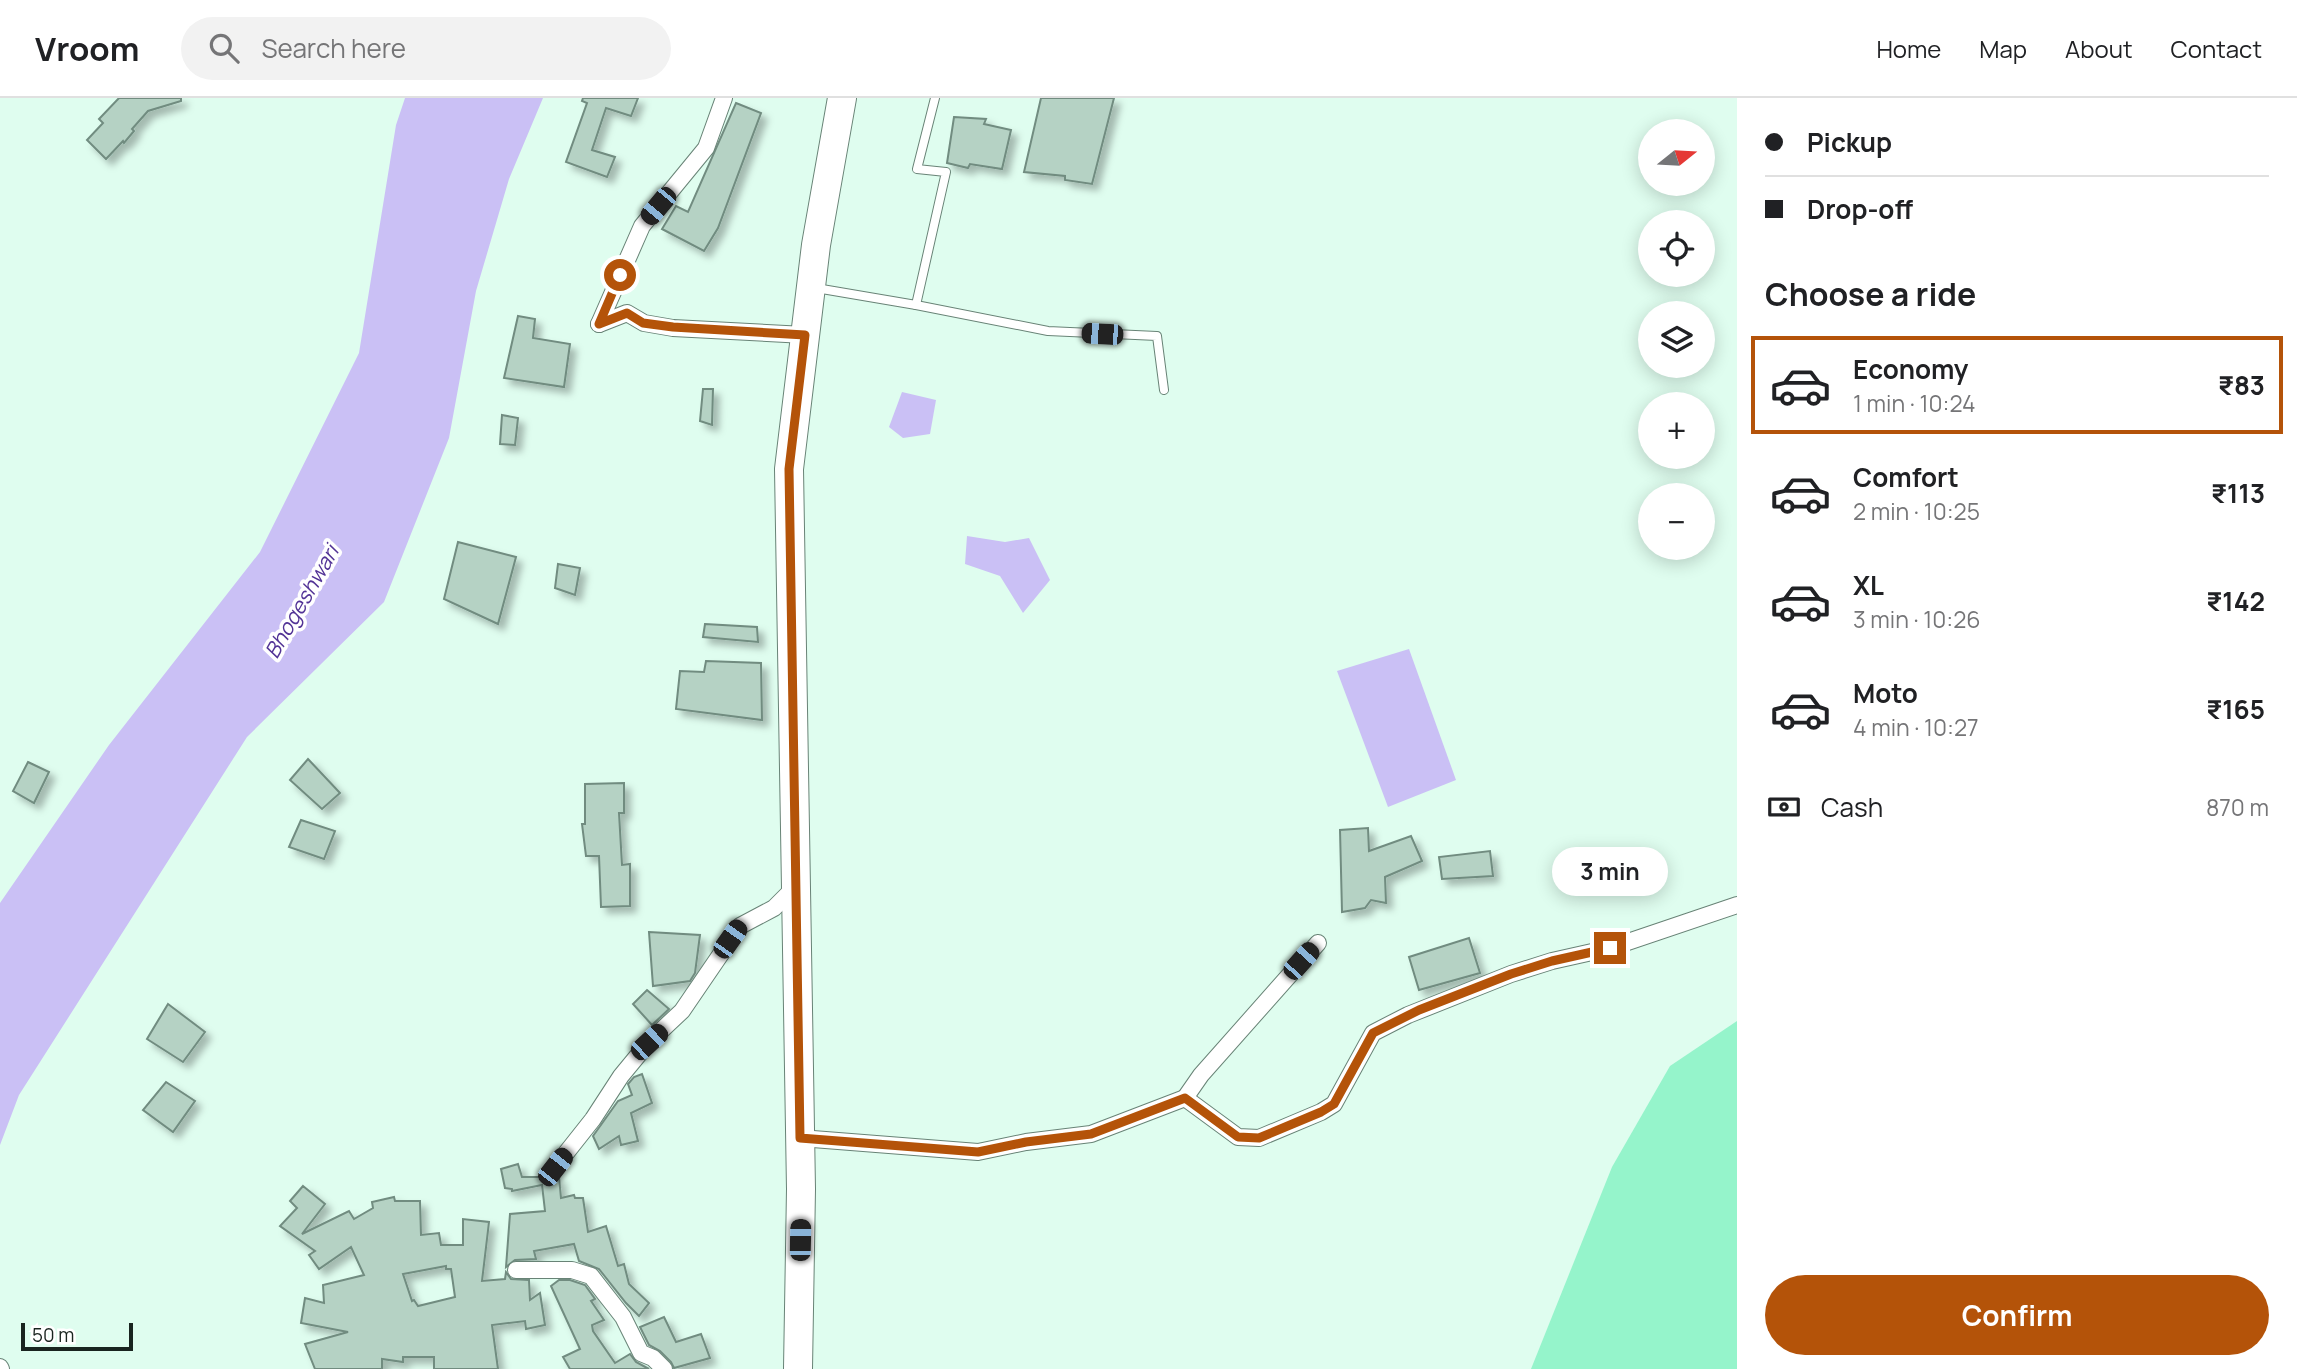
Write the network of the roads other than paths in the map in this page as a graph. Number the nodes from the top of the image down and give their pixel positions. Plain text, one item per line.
1 (724, 98) edge
2 (842, 98) edge
3 (935, 98) edge
4 (811, 287) junction
5 (916, 305) junction
6 (805, 335) junction
7 (1164, 390) dead end
8 (796, 886) junction
9 (1737, 905) edge
10 (1318, 943) dead end
11 (1185, 1098) junction
12 (800, 1138) junction
13 (555, 1167) dead end
14 (516, 1270) dead end
15 (664, 1369) edge
16 (797, 1369) edge

1 - 6 street
2 - 4 highway
3 - 5 lane
4 - 5 lane
4 - 6 highway
5 - 7 lane
6 - 8 highway
8 - 12 highway
8 - 13 street
9 - 11 street
10 - 11 street
11 - 12 street
12 - 16 highway
14 - 15 street

